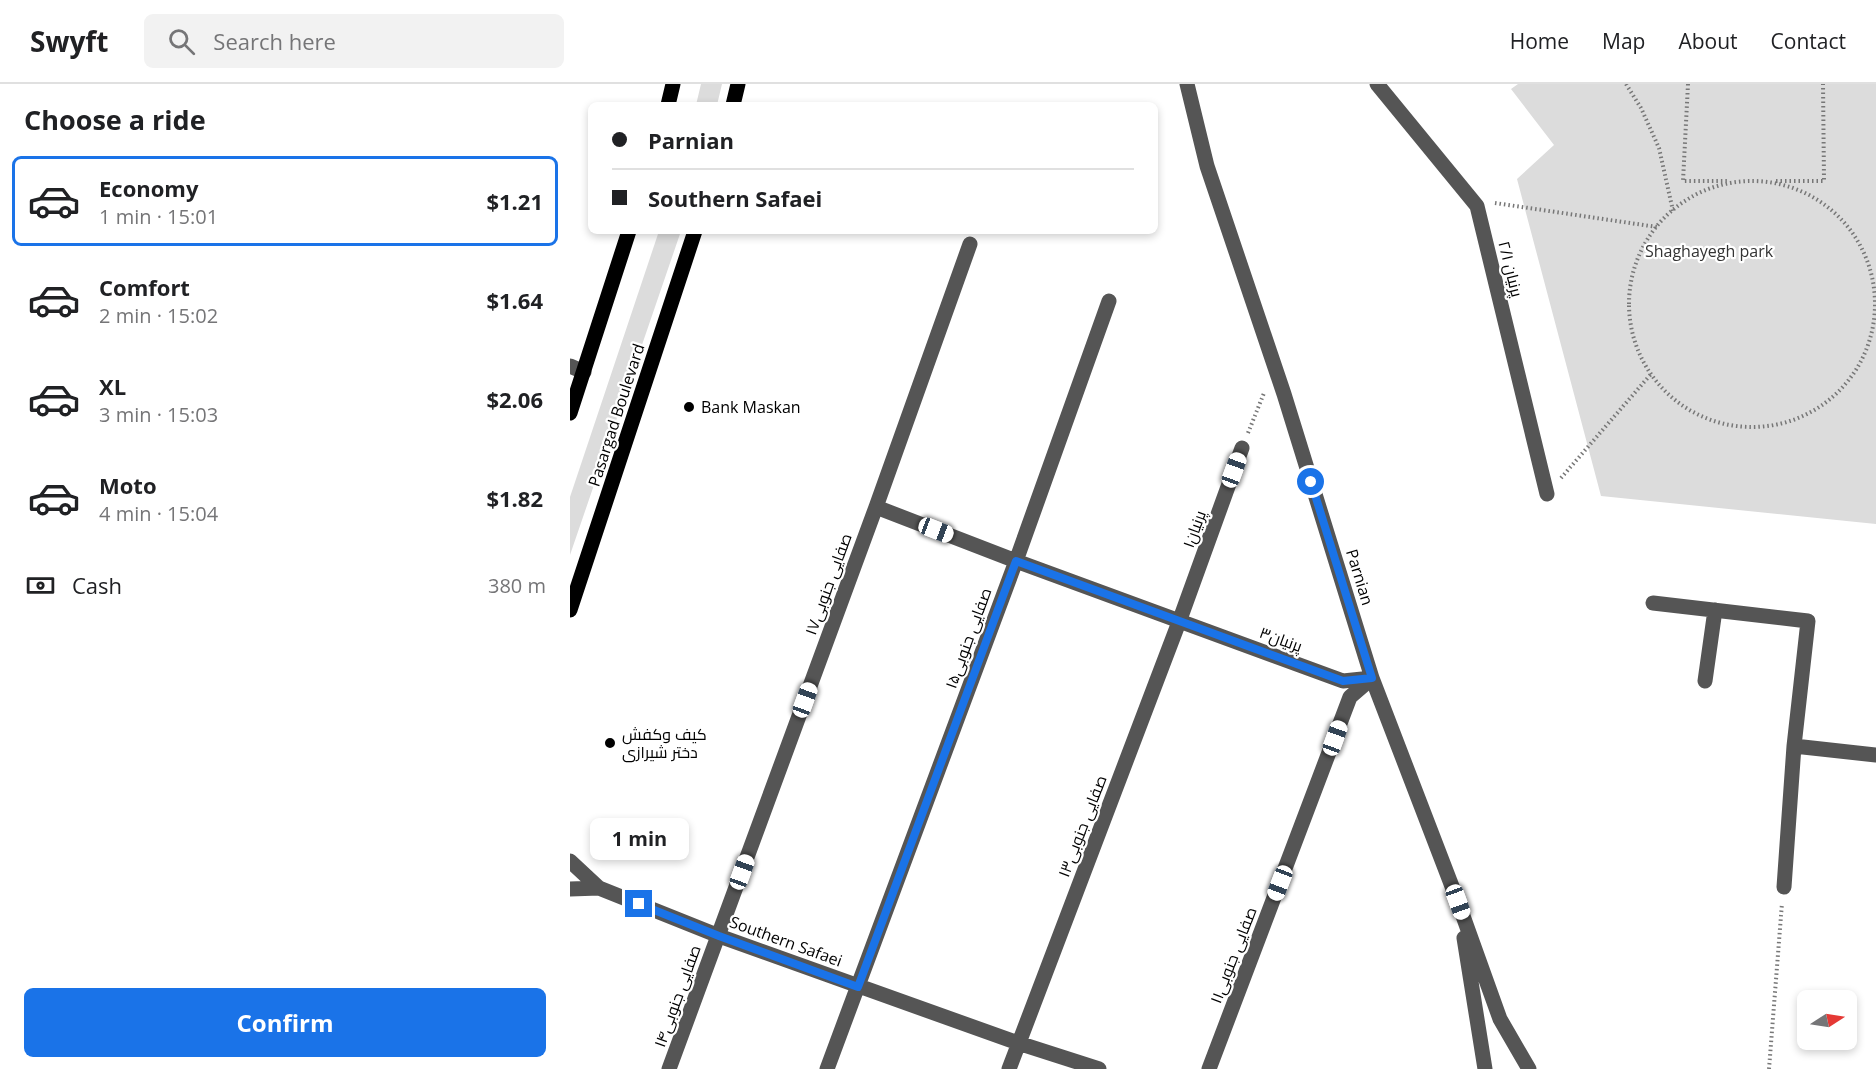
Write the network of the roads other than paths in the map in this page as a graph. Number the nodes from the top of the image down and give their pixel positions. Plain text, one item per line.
1 (673, 84) edge
2 (738, 84) edge
3 (1187, 84) edge
4 (1377, 84) edge
5 (669, 102) edge
6 (734, 102) edge
7 (628, 234) edge
8 (694, 234) edge
9 (970, 244) dead end
10 (1109, 301) dead end
11 (577, 369) edge
12 (570, 413) edge
13 (1242, 448) road end
14 (1547, 494) road end
15 (876, 507) junction
16 (1016, 561) junction
17 (1653, 603) dead end
18 (570, 610) edge
19 (1715, 610) junction
20 (1179, 622) junction
21 (1372, 678) junction
22 (1705, 681) dead end
23 (1794, 746) junction
24 (1876, 755) edge
25 (570, 861) edge
26 (1784, 887) road end
27 (599, 888) junction
28 (570, 889) edge
29 (1458, 902) junction
30 (719, 936) junction
31 (858, 987) junction
32 (1018, 1043) junction
33 (669, 1069) edge
34 (827, 1069) edge
35 (1009, 1069) edge
36 (1100, 1069) edge
37 (1209, 1069) edge
38 (1485, 1069) edge
39 (1529, 1069) edge

1 - 5 main road
2 - 6 main road
3 - 21 street, Parnian
4 - 14 street, پرنیان ۲/۱
7 - 11 main road
8 - 18 main road, Pasargad Boulevard
9 - 15 street, صفایی جنوبی۱۷
10 - 16 street, صفایی جنوبی۱۵
11 - 12 main road
13 - 20 street, پرنیان۱
15 - 16 street, پرنیان۳
15 - 30 street, صفایی جنوبی۱۷
16 - 20 street, پرنیان۳
16 - 31 street, صفایی جنوبی۱۵
17 - 19 street
19 - 22 street
19 - 23 street
20 - 21 street, پرنیان۳
20 - 32 street, صفایی جنوبی۱۳
21 - 29 street, Parnian
21 - 37 street, صفایی جنوبی۱۱
23 - 24 street
23 - 26 street
25 - 27 street
27 - 28 street
27 - 30 street, Southern Safaei
29 - 38 street
29 - 39 street, Parnian
30 - 31 street, Southern Safaei
30 - 33 street, صفایی جنوبی۱۴
31 - 32 street, Southern Safaei
31 - 34 street, صفایی جنوبی۱۵
32 - 35 street, صفایی جنوبی۱۳
32 - 36 street, Southern Safaei

